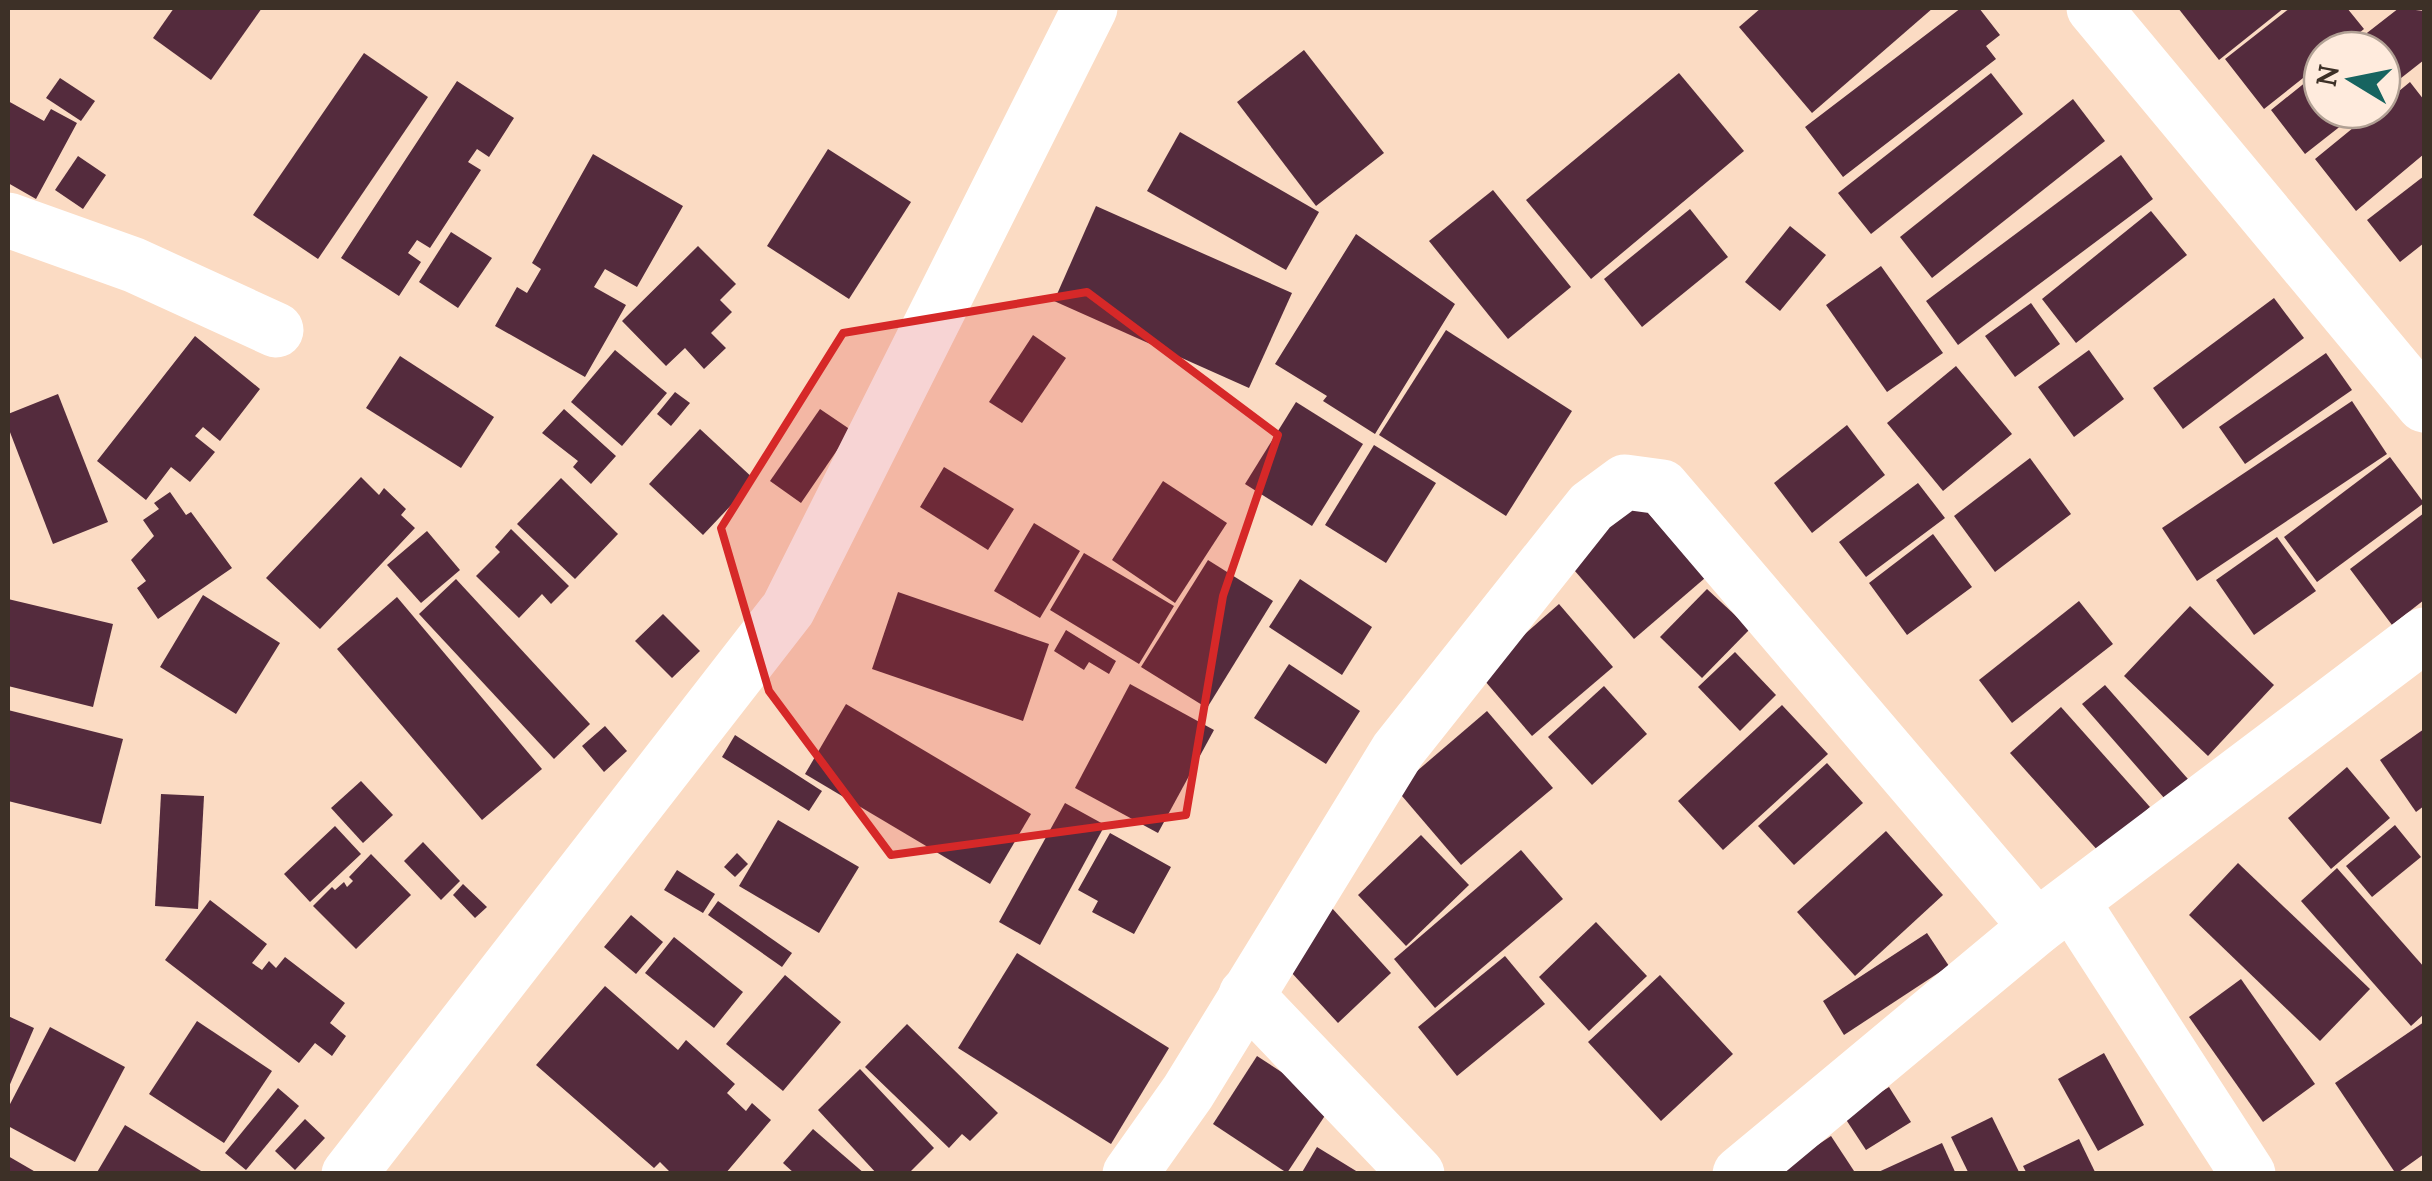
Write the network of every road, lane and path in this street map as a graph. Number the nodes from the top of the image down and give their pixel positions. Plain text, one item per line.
1 (1090, 8) edge
2 (2094, 8) edge
3 (8, 220) edge
4 (276, 330) dead end
5 (2424, 405) edge
6 (2424, 635) edge
7 (2055, 914) junction
8 (1246, 995) junction
9 (349, 1174) edge
10 (1130, 1174) edge
11 (1417, 1174) edge
12 (1740, 1174) edge
13 (2248, 1174) edge

1 - 9 street
2 - 5 street
3 - 4 street
6 - 7 street
7 - 8 street
7 - 12 street
7 - 13 street
8 - 10 street
8 - 11 street

